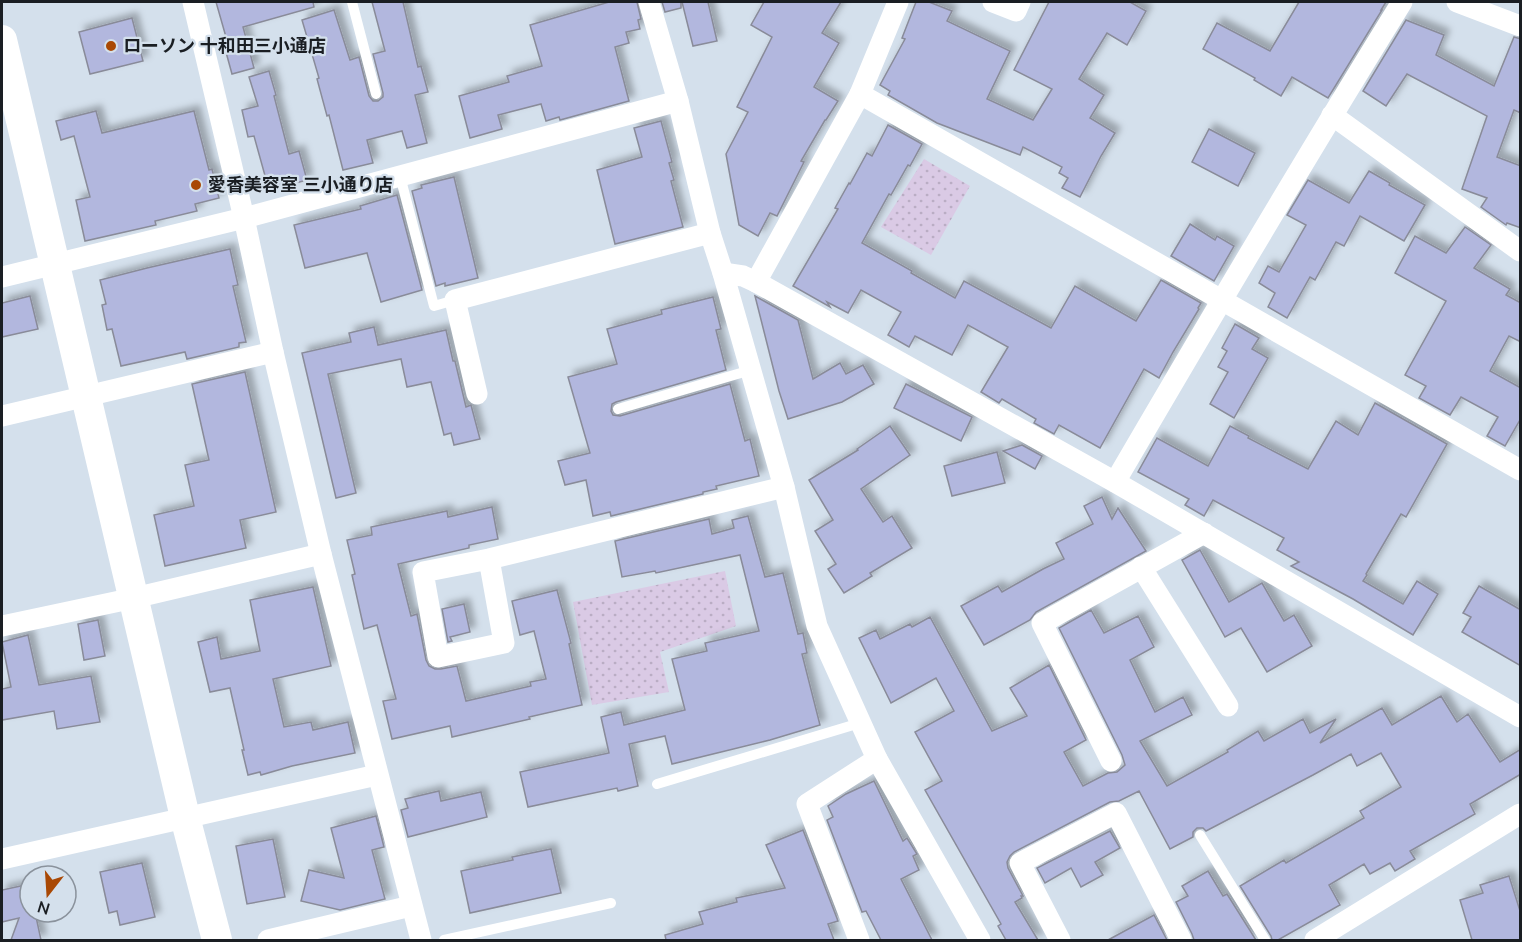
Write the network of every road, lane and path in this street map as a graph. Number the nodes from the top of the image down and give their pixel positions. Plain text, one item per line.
1 (193, 2) edge
2 (352, 2) edge
3 (649, 2) edge
4 (898, 2) edge
5 (993, 2) edge
6 (1020, 2) edge
7 (1402, 2) edge
8 (1457, 2) edge
9 (1521, 26) edge
10 (2, 40) edge
11 (376, 94) dead end
12 (860, 94) junction
13 (678, 101) junction
14 (1332, 115) junction
15 (400, 176) junction
16 (244, 218) junction
17 (710, 233) junction
18 (1521, 251) edge
19 (54, 263) junction
20 (723, 273) junction
21 (2, 277) edge
22 (756, 282) junction
23 (455, 300) junction
24 (1221, 300) junction
25 (273, 351) junction
26 (751, 370) junction
27 (477, 394) dead end
28 (86, 396) junction
29 (618, 409) dead end
30 (2, 416) edge
31 (1521, 470) edge
32 (1115, 482) junction
33 (784, 487) junction
34 (1204, 532) junction
35 (321, 554) junction
36 (489, 559) junction
37 (1142, 567) junction
38 (134, 598) junction
39 (2, 626) edge
40 (1228, 706) dead end
41 (1521, 717) edge
42 (860, 723) junction
43 (877, 759) junction
44 (1111, 761) dead end
45 (377, 775) junction
46 (657, 784) dead end
47 (1521, 814) edge
48 (185, 817) junction
49 (1200, 835) dead end
50 (2, 859) edge
51 (611, 903) dead end
52 (411, 906) junction
53 (217, 940) edge
54 (268, 940) edge
55 (421, 940) edge
56 (444, 940) edge
57 (860, 940) edge
58 (980, 940) edge
59 (1059, 940) edge
60 (1181, 940) edge
61 (1265, 940) edge
62 (1315, 940) edge

1 - 16 street
2 - 11 lane
3 - 13 street
4 - 12 street
5 - 6 street
7 - 14 street
8 - 9 street
10 - 19 street
12 - 22 street
12 - 24 street
13 - 15 street
13 - 17 street
14 - 18 street
14 - 24 street
15 - 16 street
15 - 23 lane
16 - 19 street
16 - 25 street
17 - 20 street
17 - 23 street
19 - 21 street
19 - 28 street
20 - 22 street
20 - 26 street
22 - 32 street
23 - 27 street
24 - 31 street
24 - 32 street
25 - 28 street
25 - 35 street
26 - 29 lane
26 - 33 street
28 - 30 street
28 - 38 street
32 - 34 street
33 - 36 street
33 - 42 street
34 - 37 street
34 - 41 street
35 - 38 street
35 - 45 street
36 - 36 street
37 - 40 street
37 - 44 street
38 - 39 street
38 - 48 street
42 - 43 street
42 - 46 lane
43 - 57 street
43 - 58 street
45 - 48 street
45 - 52 street
47 - 62 street
48 - 50 street
48 - 53 street
49 - 61 lane
51 - 56 lane
52 - 54 street
52 - 55 street
59 - 60 street

